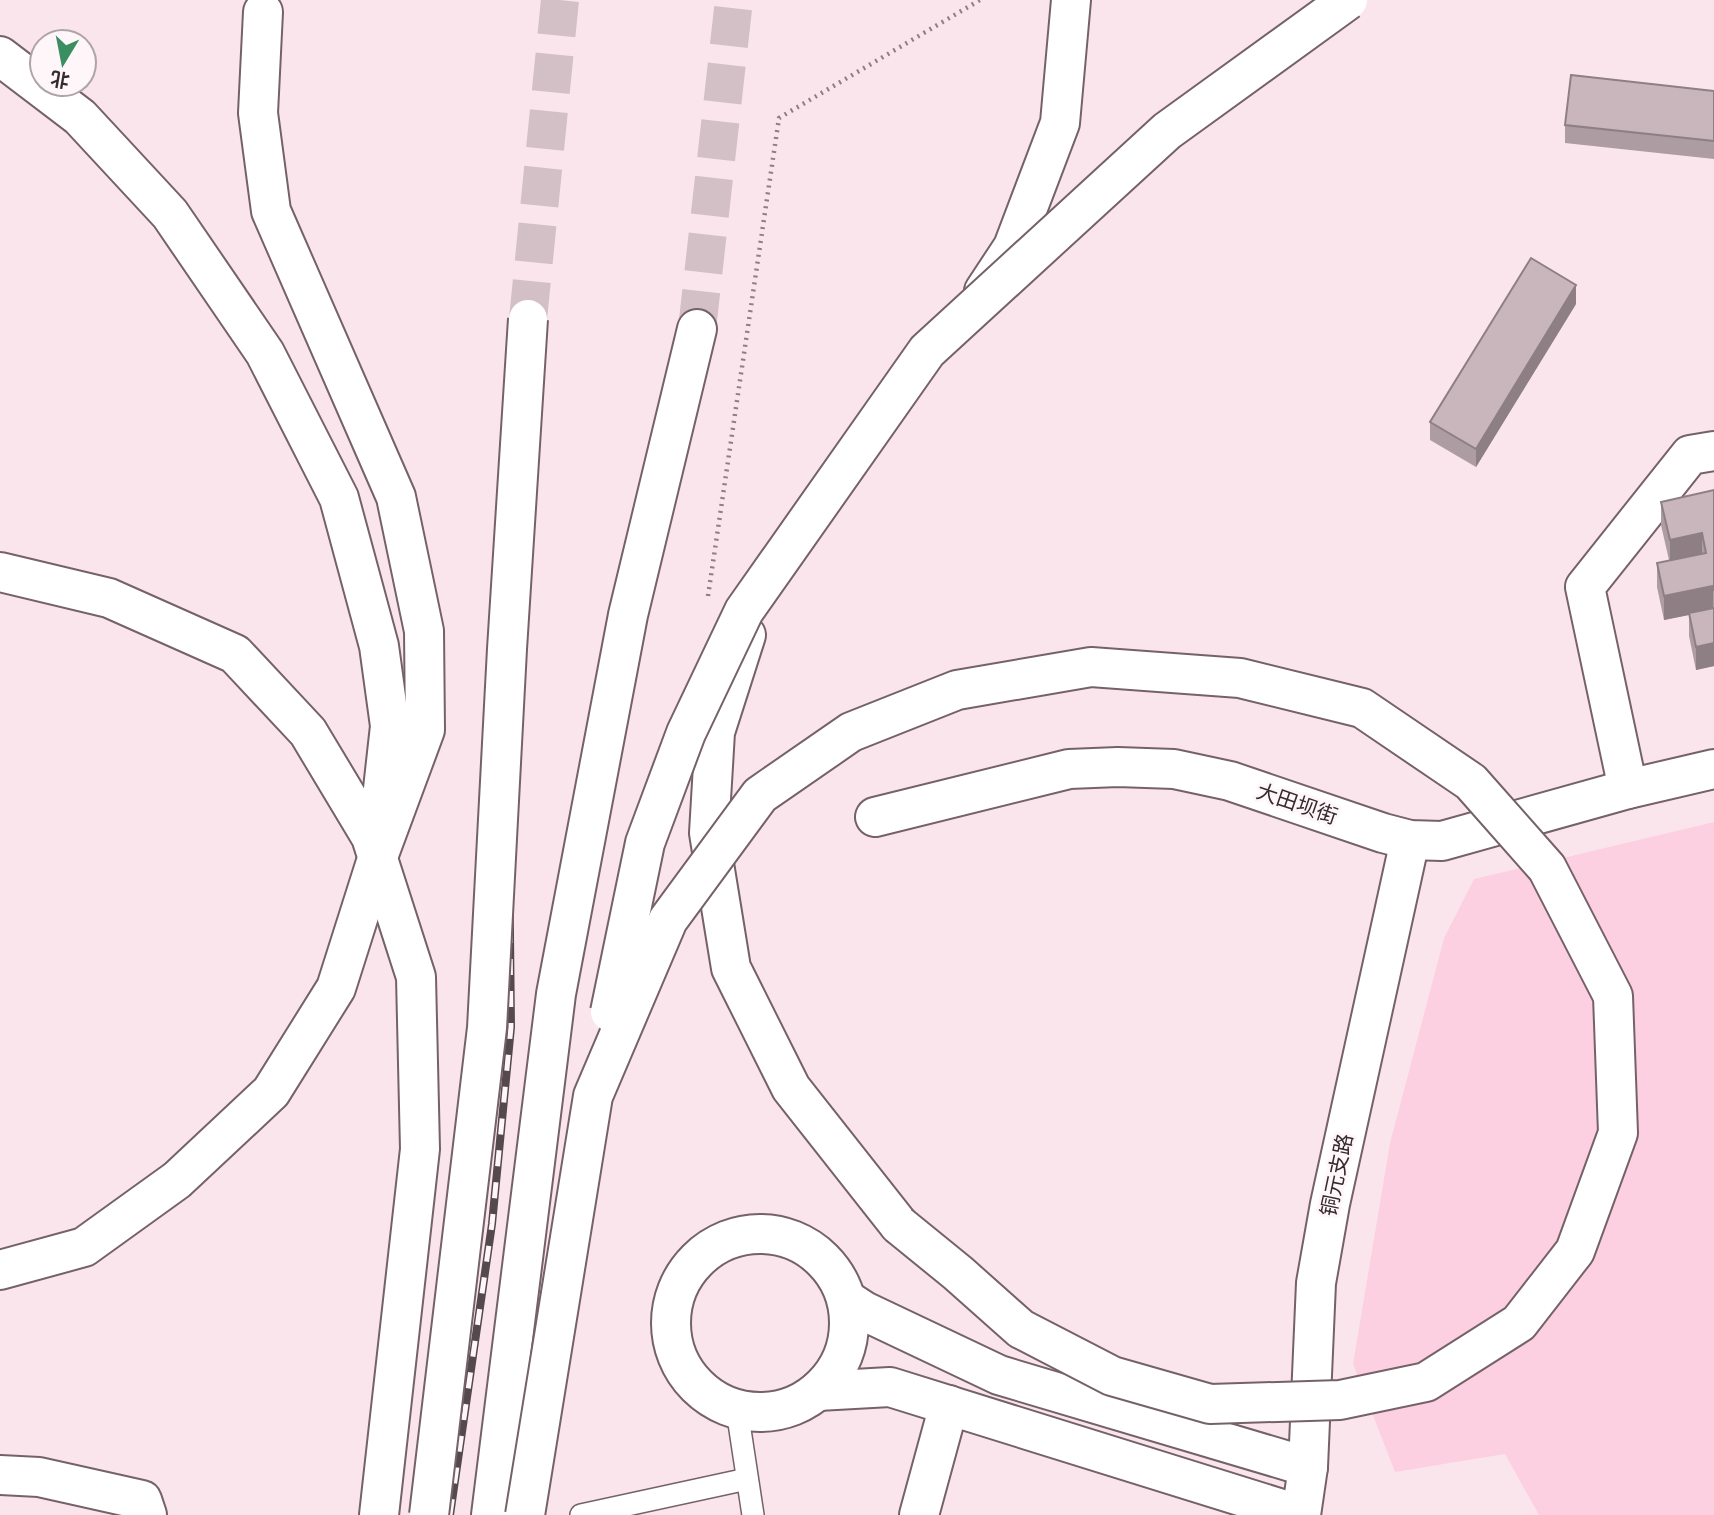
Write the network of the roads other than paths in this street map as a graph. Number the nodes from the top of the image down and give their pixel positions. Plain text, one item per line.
1 (1071, 0) edge
2 (1348, 0) edge
3 (263, 12) dead end
4 (0, 56) edge
5 (528, 319) tunnel mouth
6 (697, 328) tunnel mouth
7 (1714, 451) edge
8 (0, 572) edge
9 (1714, 769) edge
10 (1628, 789) junction
11 (875, 817) dead end
12 (1410, 840) junction
13 (374, 865) junction
14 (593, 1096) junction
15 (0, 1270) edge
16 (847, 1300) junction
17 (818, 1391) junction
18 (950, 1405) junction
19 (737, 1410) junction
20 (1308, 1467) junction
21 (0, 1475) edge
22 (747, 1479) junction
23 (614, 1511) edge
24 (147, 1515) edge
25 (379, 1515) edge
26 (429, 1515) edge
27 (491, 1515) edge
28 (525, 1515) edge
29 (581, 1515) edge
30 (753, 1515) edge
31 (919, 1515) edge
32 (1301, 1515) edge

1 - 14 main road, bridge
2 - 14 main road, bridge
3 - 13 main road
4 - 13 main road
5 - 26 main road, bridge
6 - 27 main road
7 - 10 main road
8 - 25 main road
9 - 10 main road, 大田坝街
10 - 12 main road, 大田坝街
11 - 12 main road, 大田坝街
12 - 20 main road, 铜元支路
13 - 15 main road
14 - 28 main road, bridge
16 - 17 main road
16 - 19 main road
16 - 20 main road
17 - 18 main road
17 - 19 main road
18 - 31 main road
18 - 32 main road
19 - 22 lane
20 - 32 main road, 铜元支路
21 - 24 main road
22 - 23 lane
22 - 30 lane
23 - 29 lane

